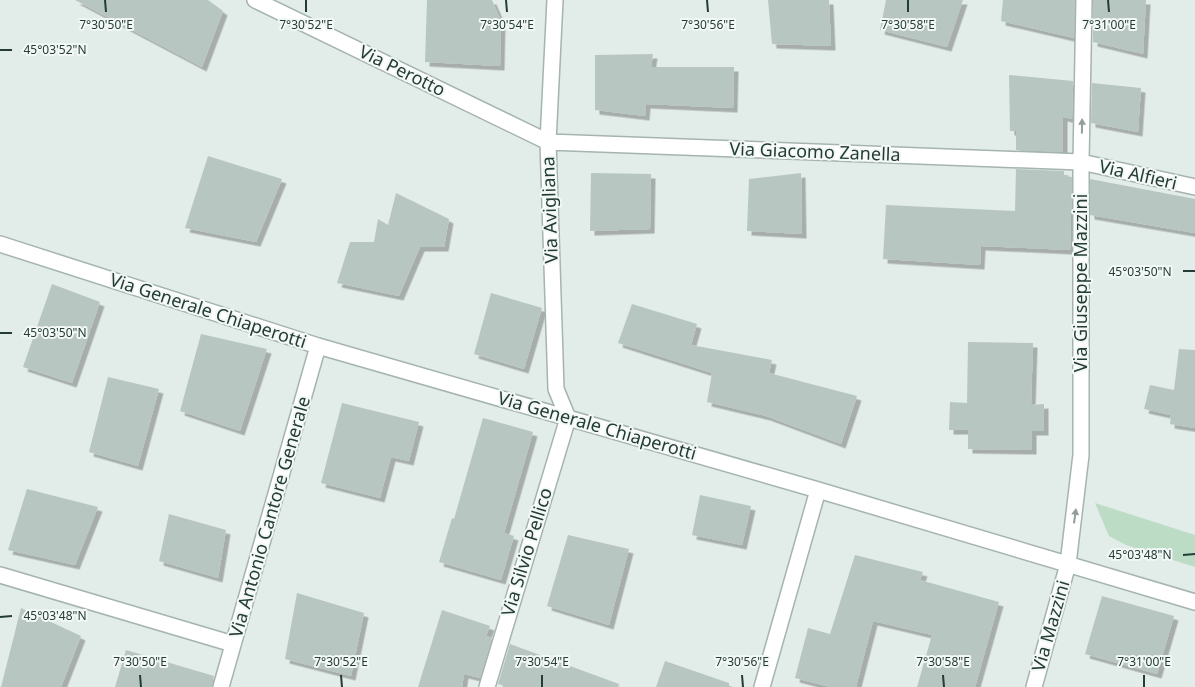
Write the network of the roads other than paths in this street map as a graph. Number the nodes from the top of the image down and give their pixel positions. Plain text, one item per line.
1 (255, 0) edge
2 (555, 0) edge
3 (1084, 0) edge
4 (548, 142) junction
5 (1081, 162) junction
6 (1195, 187) edge
7 (0, 244) edge
8 (318, 346) junction
9 (568, 418) junction
10 (818, 490) junction
11 (1068, 564) junction
12 (0, 575) edge
13 (1195, 602) edge
14 (233, 644) junction
15 (221, 687) edge
16 (487, 687) edge
17 (762, 687) edge
18 (1034, 687) edge

1 - 4 street, Via Perotto
2 - 4 street, Via Avigliana
5 -> 3 street, Via Giuseppe Mazzini
4 - 5 street, Via Giacomo Zanella
4 - 9 street, Via Avigliana
5 - 6 street, Via Alfieri
11 -> 5 street, Via Giuseppe Mazzini
7 - 8 street, Via Generale Chiaperotti
8 - 9 street, Via Generale Chiaperotti
8 - 14 street, Via Antonio Cantore Generale
9 - 10 street, Via Generale Chiaperotti
9 - 16 street, Via Silvio Pellico
10 - 11 street, Via Generale Chiaperotti
10 - 17 street
11 - 13 street, Via Generale Chiaperotti
11 - 18 street, Via Mazzini
12 - 14 street
14 - 15 street, Via Antonio Cantore Generale

